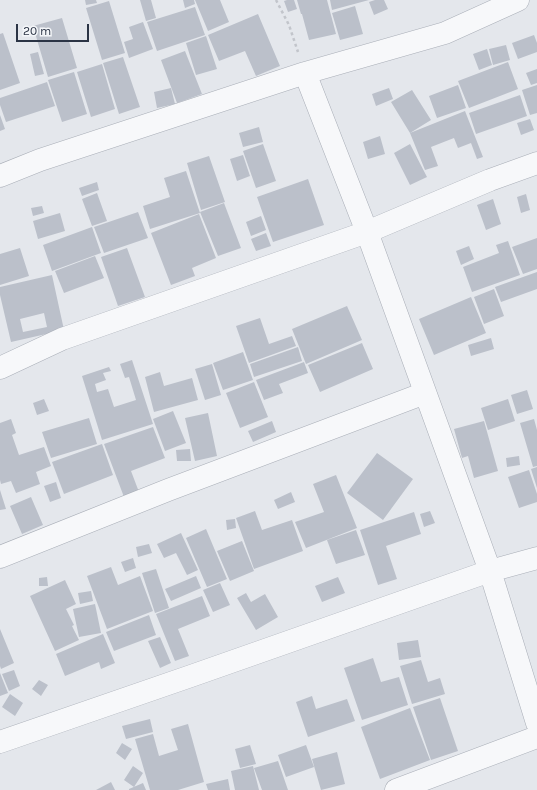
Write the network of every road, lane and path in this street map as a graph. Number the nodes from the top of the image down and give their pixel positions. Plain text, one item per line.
1 (276, 0) edge
2 (518, 0) edge
3 (305, 73) junction
4 (537, 163) edge
5 (0, 176) edge
6 (367, 232) junction
7 (0, 368) edge
8 (425, 393) junction
9 (0, 557) edge
10 (537, 558) edge
11 (490, 571) junction
12 (537, 723) edge
13 (537, 737) edge
14 (0, 742) edge
15 (396, 790) edge

1 - 3 path
2 - 3 street
3 - 5 street
3 - 6 street
4 - 6 street
6 - 7 street
6 - 8 street
8 - 9 street
8 - 11 street
10 - 11 street
11 - 12 street
11 - 14 street
13 - 15 street

